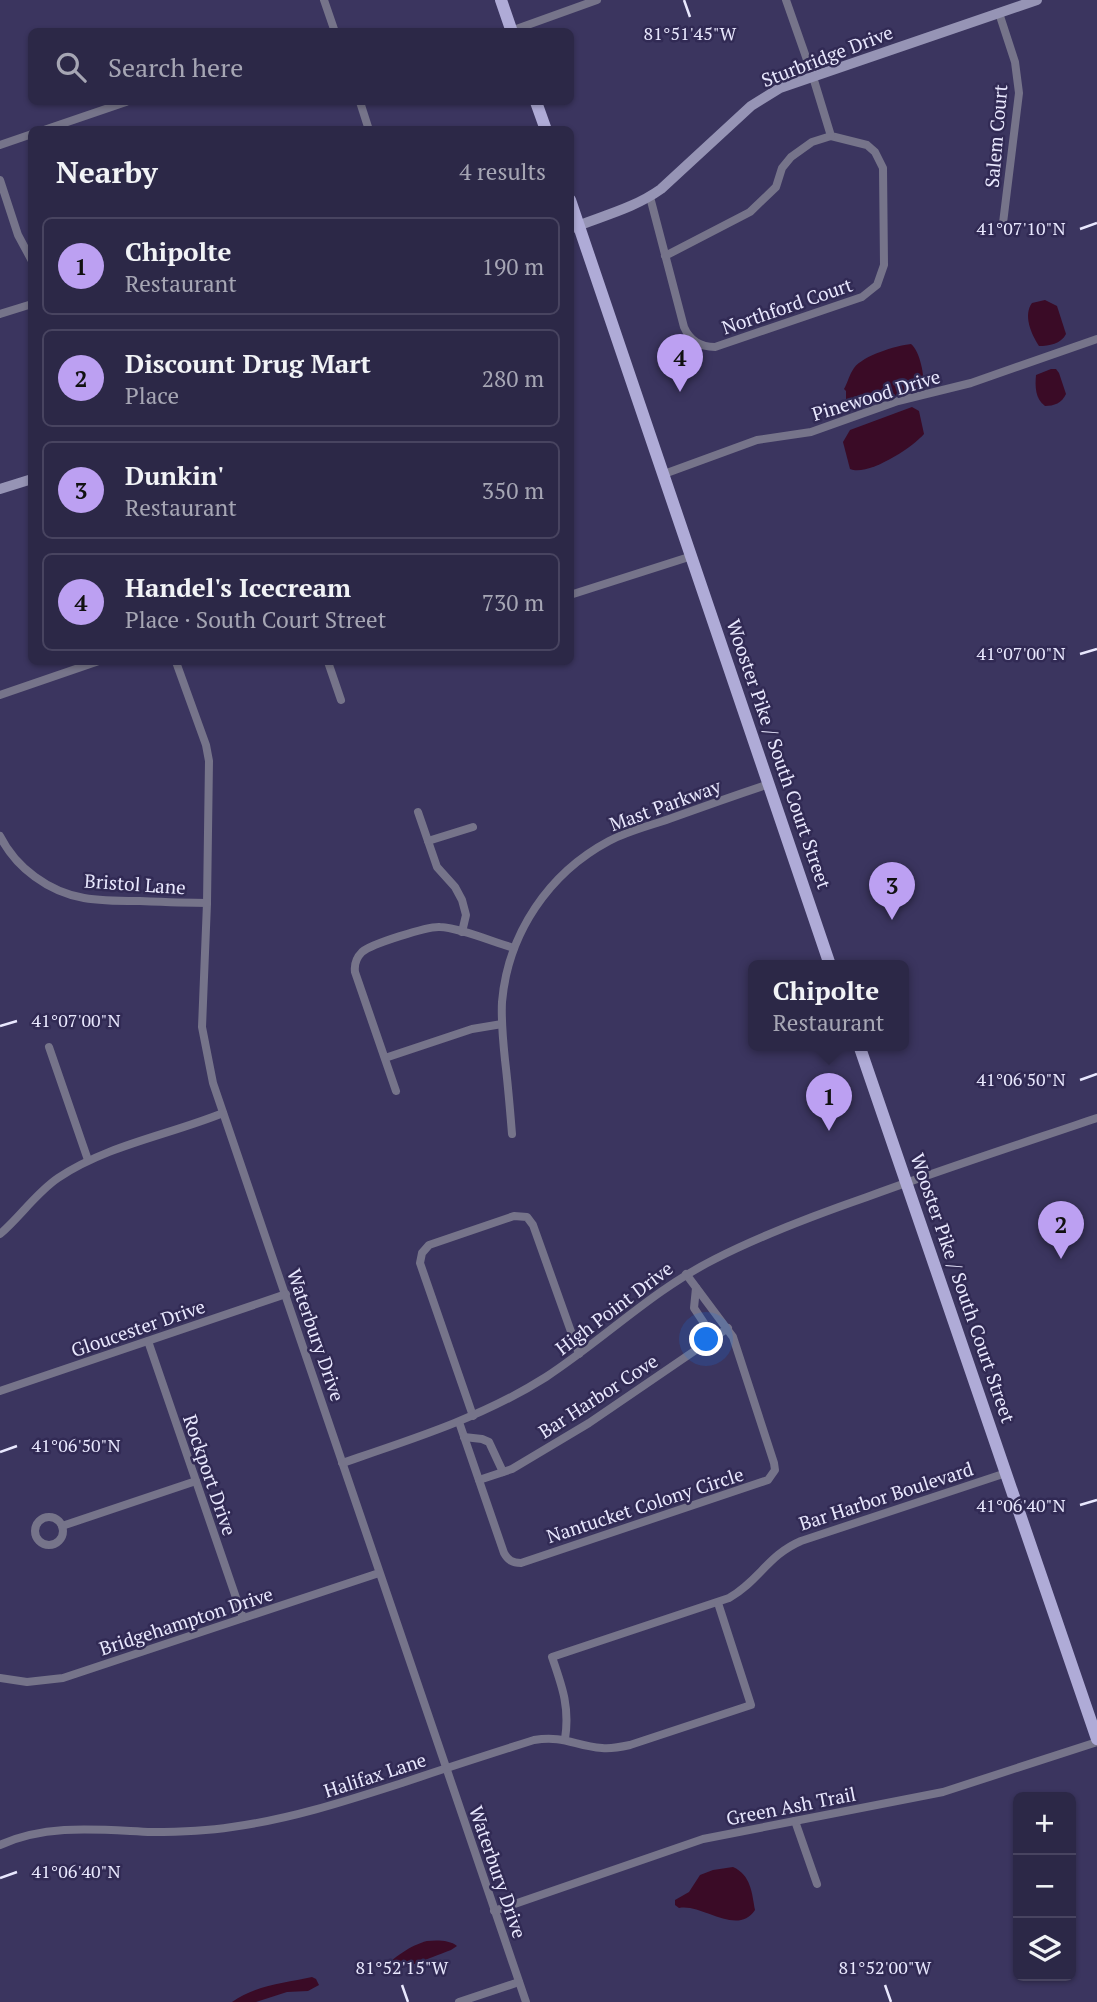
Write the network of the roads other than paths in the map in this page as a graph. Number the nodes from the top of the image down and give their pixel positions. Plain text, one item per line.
1 (324, 0) edge
2 (501, 0) edge
3 (597, 0) edge
4 (786, 0) edge
5 (1037, 0) edge
6 (999, 13) junction
7 (334, 28) edge
8 (509, 28) edge
9 (518, 28) edge
10 (813, 77) junction
11 (117, 105) edge
12 (360, 105) edge
13 (537, 105) edge
14 (56, 126) edge
15 (368, 126) edge
16 (545, 126) edge
17 (28, 135) edge
18 (831, 136) junction
19 (0, 145) edge
20 (0, 180) edge
21 (650, 197) junction
22 (1003, 223) dead end
23 (575, 227) edge
24 (28, 254) edge
25 (665, 256) junction
26 (28, 304) edge
27 (0, 314) edge
28 (1097, 339) edge
29 (664, 474) junction
30 (28, 480) edge
31 (0, 489) edge
32 (692, 556) junction
33 (574, 594) edge
34 (87, 665) edge
35 (177, 665) edge
36 (329, 665) edge
37 (0, 695) edge
38 (341, 700) dead end
39 (769, 784) junction
40 (418, 812) dead end
41 (473, 827) dead end
42 (0, 836) edge
43 (428, 841) junction
44 (207, 904) junction
45 (462, 932) junction
46 (514, 948) junction
47 (828, 960) edge
48 (502, 1024) junction
49 (49, 1047) dead end
50 (861, 1051) edge
51 (385, 1058) junction
52 (396, 1091) dead end
53 (223, 1113) junction
54 (1097, 1118) edge
55 (512, 1134) dead end
56 (88, 1160) junction
57 (907, 1182) junction
58 (0, 1234) edge
59 (686, 1274) junction
60 (696, 1288) junction
61 (286, 1294) junction
62 (727, 1328) junction
63 (714, 1338) junction
64 (148, 1341) junction
65 (579, 1354) junction
66 (0, 1391) edge
67 (473, 1416) junction
68 (459, 1422) junction
69 (464, 1437) junction
70 (342, 1463) junction
71 (503, 1472) junction
72 (1006, 1473) junction
73 (479, 1480) junction
74 (196, 1481) junction
75 (62, 1526) dead end
76 (379, 1573) junction
77 (718, 1602) junction
78 (243, 1618) junction
79 (0, 1678) edge
80 (565, 1739) junction
81 (1097, 1740) edge
82 (446, 1768) junction
83 (795, 1821) junction
84 (0, 1845) edge
85 (817, 1884) dead end
86 (495, 1911) junction
87 (519, 1982) junction
88 (459, 2002) edge
89 (526, 2002) edge

1 - 7 street
2 - 8 main road
3 - 9 street
4 - 10 street
5 - 6 street, Sturbridge Drive
6 - 10 street, Sturbridge Drive
6 - 22 street, Salem Court
10 - 18 street
10 - 21 street, Sturbridge Drive
11 - 14 street
12 - 15 street
13 - 16 main road
17 - 19 street
18 - 25 street
18 - 25 street, Northford Court
20 - 24 street
21 - 23 street, Sturbridge Drive
21 - 25 street, Northford Court
23 - 29 main road, Wooster Pike / South Court Street
26 - 27 street
28 - 29 street, Pinewood Drive
29 - 32 main road, Wooster Pike / South Court Street
30 - 31 street
32 - 33 street
32 - 39 main road, Wooster Pike / South Court Street
34 - 37 street
35 - 44 street, Waterbury Drive
36 - 38 street
39 - 46 street, Mast Parkway
39 - 47 main road, Wooster Pike / South Court Street
40 - 43 street
41 - 43 street
42 - 44 street, Bristol Lane
43 - 45 street
44 - 53 street, Waterbury Drive
45 - 46 street
45 - 51 street
46 - 48 street, Mast Parkway
48 - 51 street
48 - 55 street, Mast Parkway
49 - 56 street
50 - 57 main road, Wooster Pike / South Court Street
51 - 52 street
53 - 56 street
53 - 61 street, Waterbury Drive
54 - 57 street, High Point Drive
56 - 58 street
57 - 59 street, High Point Drive
57 - 72 main road, Wooster Pike / South Court Street
59 - 60 street, Nantucket Colony Circle
59 - 65 street, High Point Drive
60 - 62 street, Nantucket Colony Circle
60 - 63 street, Nantucket Colony Circle
61 - 64 street, Gloucester Drive
61 - 70 street, Waterbury Drive
62 - 63 street, Bar Harbor Cove
62 - 73 street, Nantucket Colony Circle
63 - 71 street, Bar Harbor Cove
64 - 66 street, Gloucester Drive
64 - 74 street, Rockport Drive
65 - 67 street, High Point Drive
65 - 67 street
67 - 68 street, High Point Drive
68 - 69 street, Nantucket Colony Circle
68 - 70 street, High Point Drive
69 - 71 street
69 - 73 street, Nantucket Colony Circle
70 - 76 street, Waterbury Drive
71 - 73 street, Bar Harbor Cove
72 - 77 street, Bar Harbor Boulevard
72 - 81 main road, Wooster Pike / South Court Street
74 - 75 street
74 - 78 street, Rockport Drive
76 - 78 street, Bridgehampton Drive
76 - 82 street, Waterbury Drive
77 - 80 street, Bar Harbor Boulevard
77 - 80 street, Halifax Lane
78 - 79 street, Bridgehampton Drive
80 - 82 street, Halifax Lane
81 - 83 street, Green Ash Trail
82 - 84 street, Halifax Lane
82 - 86 street, Waterbury Drive
83 - 85 street
83 - 86 street, Green Ash Trail
86 - 87 street, Waterbury Drive
87 - 88 street
87 - 89 street, Waterbury Drive

